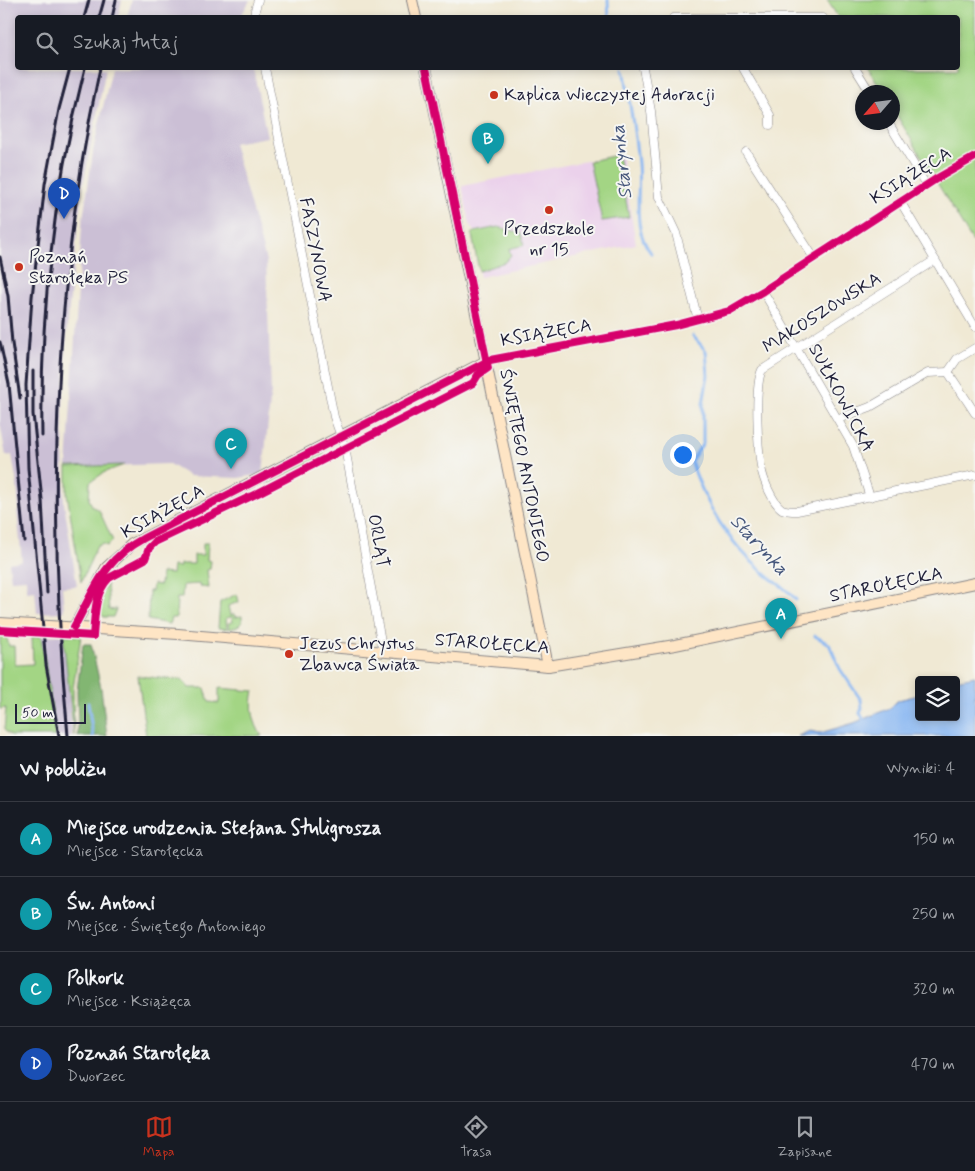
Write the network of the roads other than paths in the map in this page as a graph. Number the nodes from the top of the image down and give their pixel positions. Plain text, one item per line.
1 (258, 0) edge
2 (412, 0) edge
3 (255, 15) edge
4 (415, 15) edge
5 (265, 70) edge
6 (426, 70) edge
7 (644, 70) edge
8 (744, 70) edge
9 (857, 70) edge
10 (866, 85) edge
11 (770, 125) dead end
12 (893, 130) edge
13 (746, 152) dead end
14 (975, 156) edge
15 (926, 185) junction
16 (900, 201) junction
17 (814, 258) junction
18 (935, 260) junction
19 (763, 291) junction
20 (698, 320) junction
21 (975, 327) edge
22 (797, 347) junction
23 (975, 348) edge
24 (487, 365) junction
25 (948, 372) junction
26 (975, 413) edge
27 (838, 419) junction
28 (341, 436) junction
29 (975, 475) edge
30 (870, 497) junction
31 (975, 583) edge
32 (0, 623) edge
33 (74, 627) junction
34 (383, 652) junction
35 (548, 666) junction

1 - 3 street
2 - 4 street
5 - 28 street, FASZYNOWA
6 - 24 street, ŚWIĘTEGO ANTONIEGO
7 - 20 street
8 - 11 street
9 - 10 street
12 - 15 street
13 - 17 street
14 - 15 street, KSIĄŻĘCA
15 - 16 street, KSIĄŻĘCA
16 - 17 street, KSIĄŻĘCA
16 - 18 street
17 - 19 street, KSIĄŻĘCA
18 - 21 street
18 - 22 street, MAKOSZOWSKA
19 - 20 street, KSIĄŻĘCA
19 - 22 street, SUŁKOWICKA
20 - 24 street, KSIĄŻĘCA
22 - 27 street, SUŁKOWICKA
22 - 30 street, MAKOSZOWSKA
23 - 25 street
24 - 28 street, KSIĄŻĘCA
24 - 35 street, ŚWIĘTEGO ANTONIEGO
25 - 26 street
25 - 27 street
27 - 30 street, SUŁKOWICKA
28 - 33 street, KSIĄŻĘCA
28 - 34 street, ORLĄT
29 - 30 street, MAKOSZOWSKA
31 - 35 street, STAROŁĘCKA
32 - 33 street, STAROŁĘCKA
33 - 34 street, STAROŁĘCKA
34 - 35 street, STAROŁĘCKA

